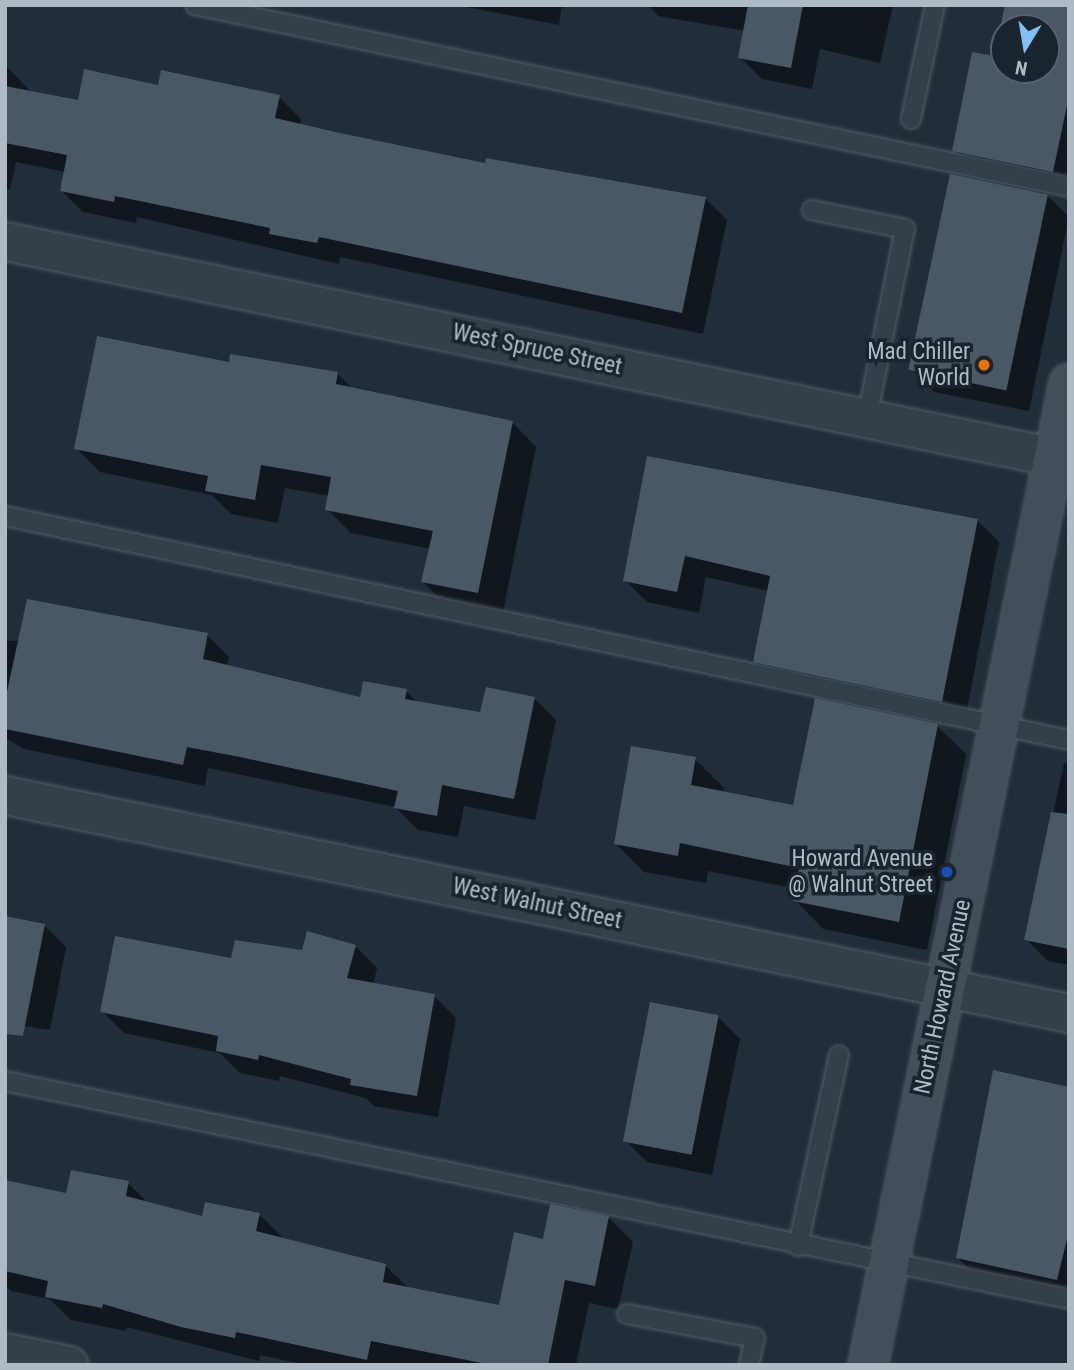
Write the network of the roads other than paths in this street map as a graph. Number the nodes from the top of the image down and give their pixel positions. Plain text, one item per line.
1 (195, 5) edge
2 (935, 5) edge
3 (911, 119) dead end
4 (1069, 187) edge
5 (812, 210) dead end
6 (5, 241) edge
7 (1069, 383) edge
8 (867, 418) junction
9 (1061, 458) edge
10 (5, 516) edge
11 (999, 726) junction
12 (1069, 740) edge
13 (5, 795) edge
14 (946, 988) junction
15 (1069, 1013) edge
16 (839, 1055) dead end
17 (5, 1081) edge
18 (798, 1246) junction
19 (888, 1264) junction
20 (1069, 1299) edge
21 (627, 1314) dead end
22 (5, 1352) edge
23 (69, 1365) edge
24 (749, 1365) edge
25 (868, 1365) edge

1 - 4 lane
2 - 3 lane
5 - 8 lane
6 - 8 street, West Spruce Street
7 - 9 main road, North Howard Avenue
8 - 9 street, West Spruce Street
9 - 11 main road, North Howard Avenue
10 - 11 lane
11 - 12 lane
11 - 14 main road, North Howard Avenue
13 - 14 street, West Walnut Street
14 - 15 street, West Walnut Street
14 - 19 main road, North Howard Avenue
16 - 18 lane
17 - 18 lane
18 - 19 lane
19 - 20 lane
19 - 25 main road, North Howard Avenue
21 - 24 lane
22 - 23 street

